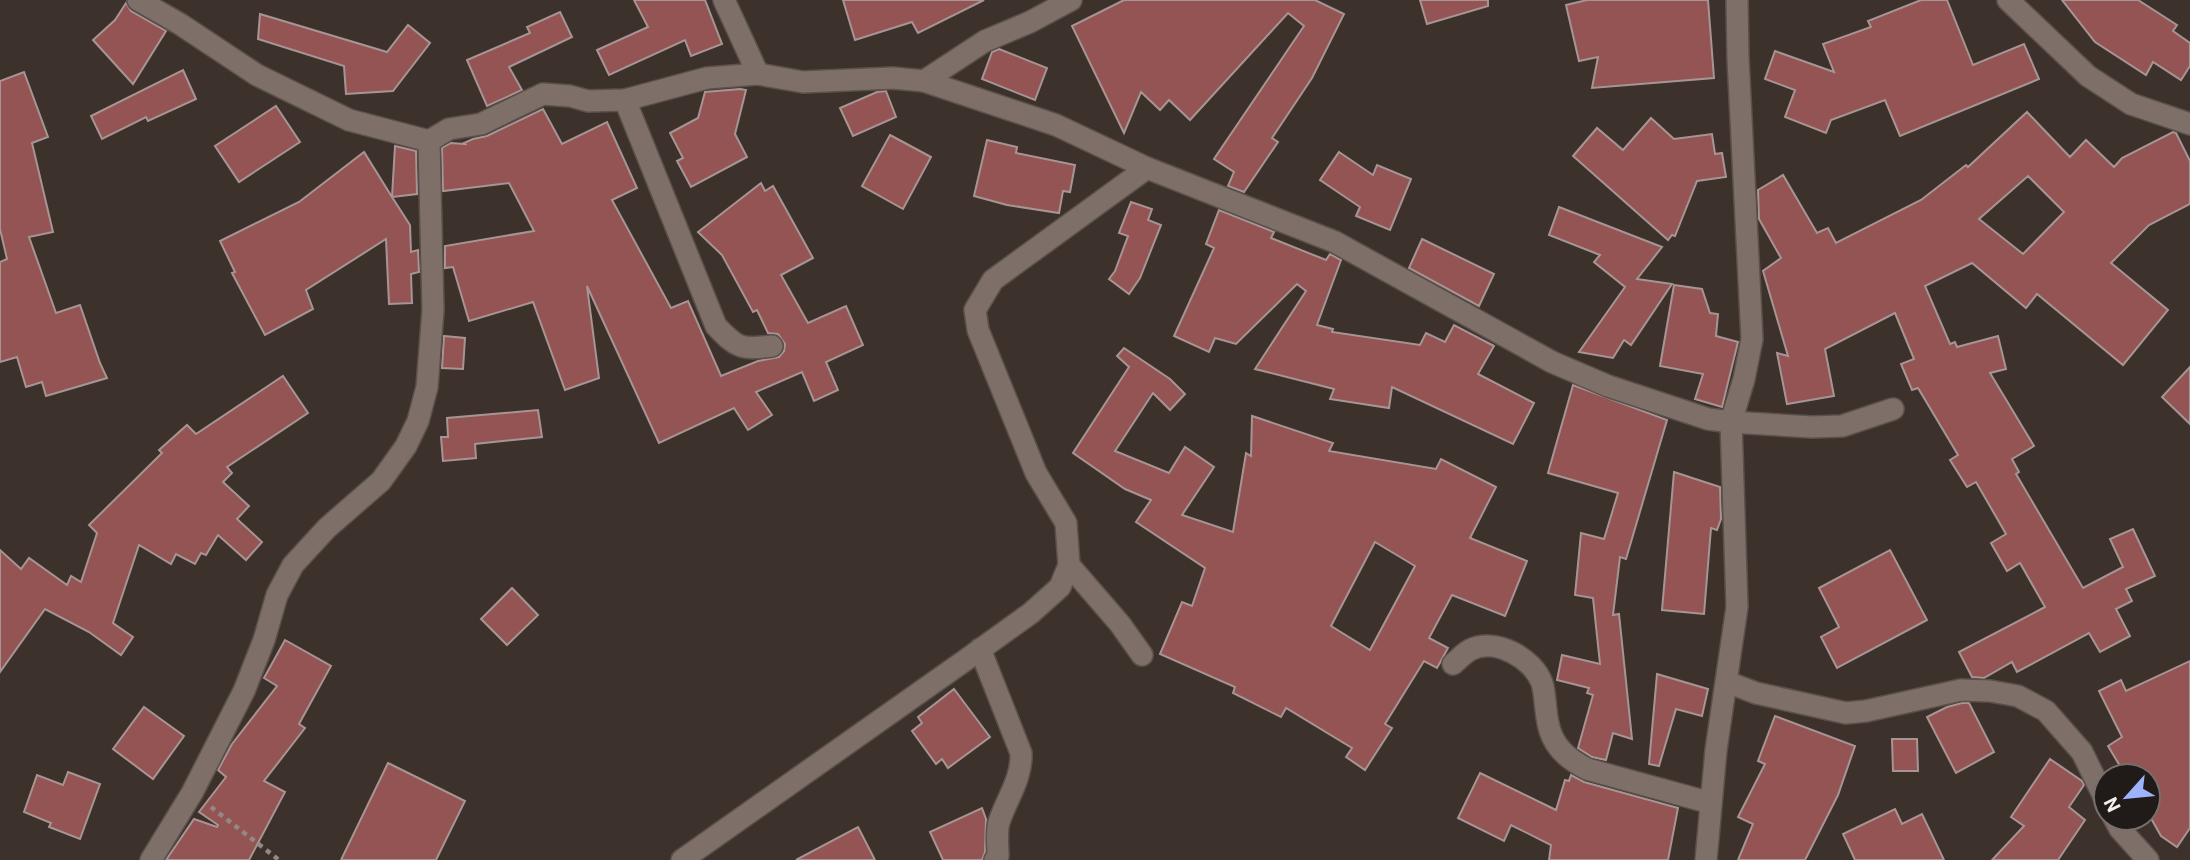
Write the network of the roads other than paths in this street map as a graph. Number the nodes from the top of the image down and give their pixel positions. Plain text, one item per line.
1 (138, 0) edge
2 (724, 0) edge
3 (1071, 0) edge
4 (1737, 0) edge
5 (2008, 0) edge
6 (758, 74) junction
7 (924, 81) junction
8 (625, 100) junction
9 (2190, 124) edge
10 (429, 141) junction
11 (1147, 168) junction
12 (772, 346) dead end
13 (1893, 409) dead end
14 (1731, 422) junction
15 (1069, 565) junction
16 (980, 649) junction
17 (1142, 655) dead end
18 (1453, 664) dead end
19 (1727, 682) junction
20 (2092, 772) edge
21 (1711, 803) junction
22 (2123, 832) edge
23 (150, 860) edge
24 (682, 860) edge
25 (995, 860) edge
26 (1706, 860) edge
27 (2148, 860) edge

1 - 10 street
2 - 6 street
3 - 7 street
4 - 14 street
5 - 9 street
6 - 7 street
6 - 8 street
7 - 11 street
8 - 10 street
8 - 12 street
10 - 23 street
11 - 14 street
11 - 15 street
13 - 14 street
14 - 19 street
15 - 16 street
15 - 17 street
16 - 24 street
16 - 25 street
18 - 21 street
19 - 20 street
19 - 21 street
21 - 26 street
22 - 27 street

